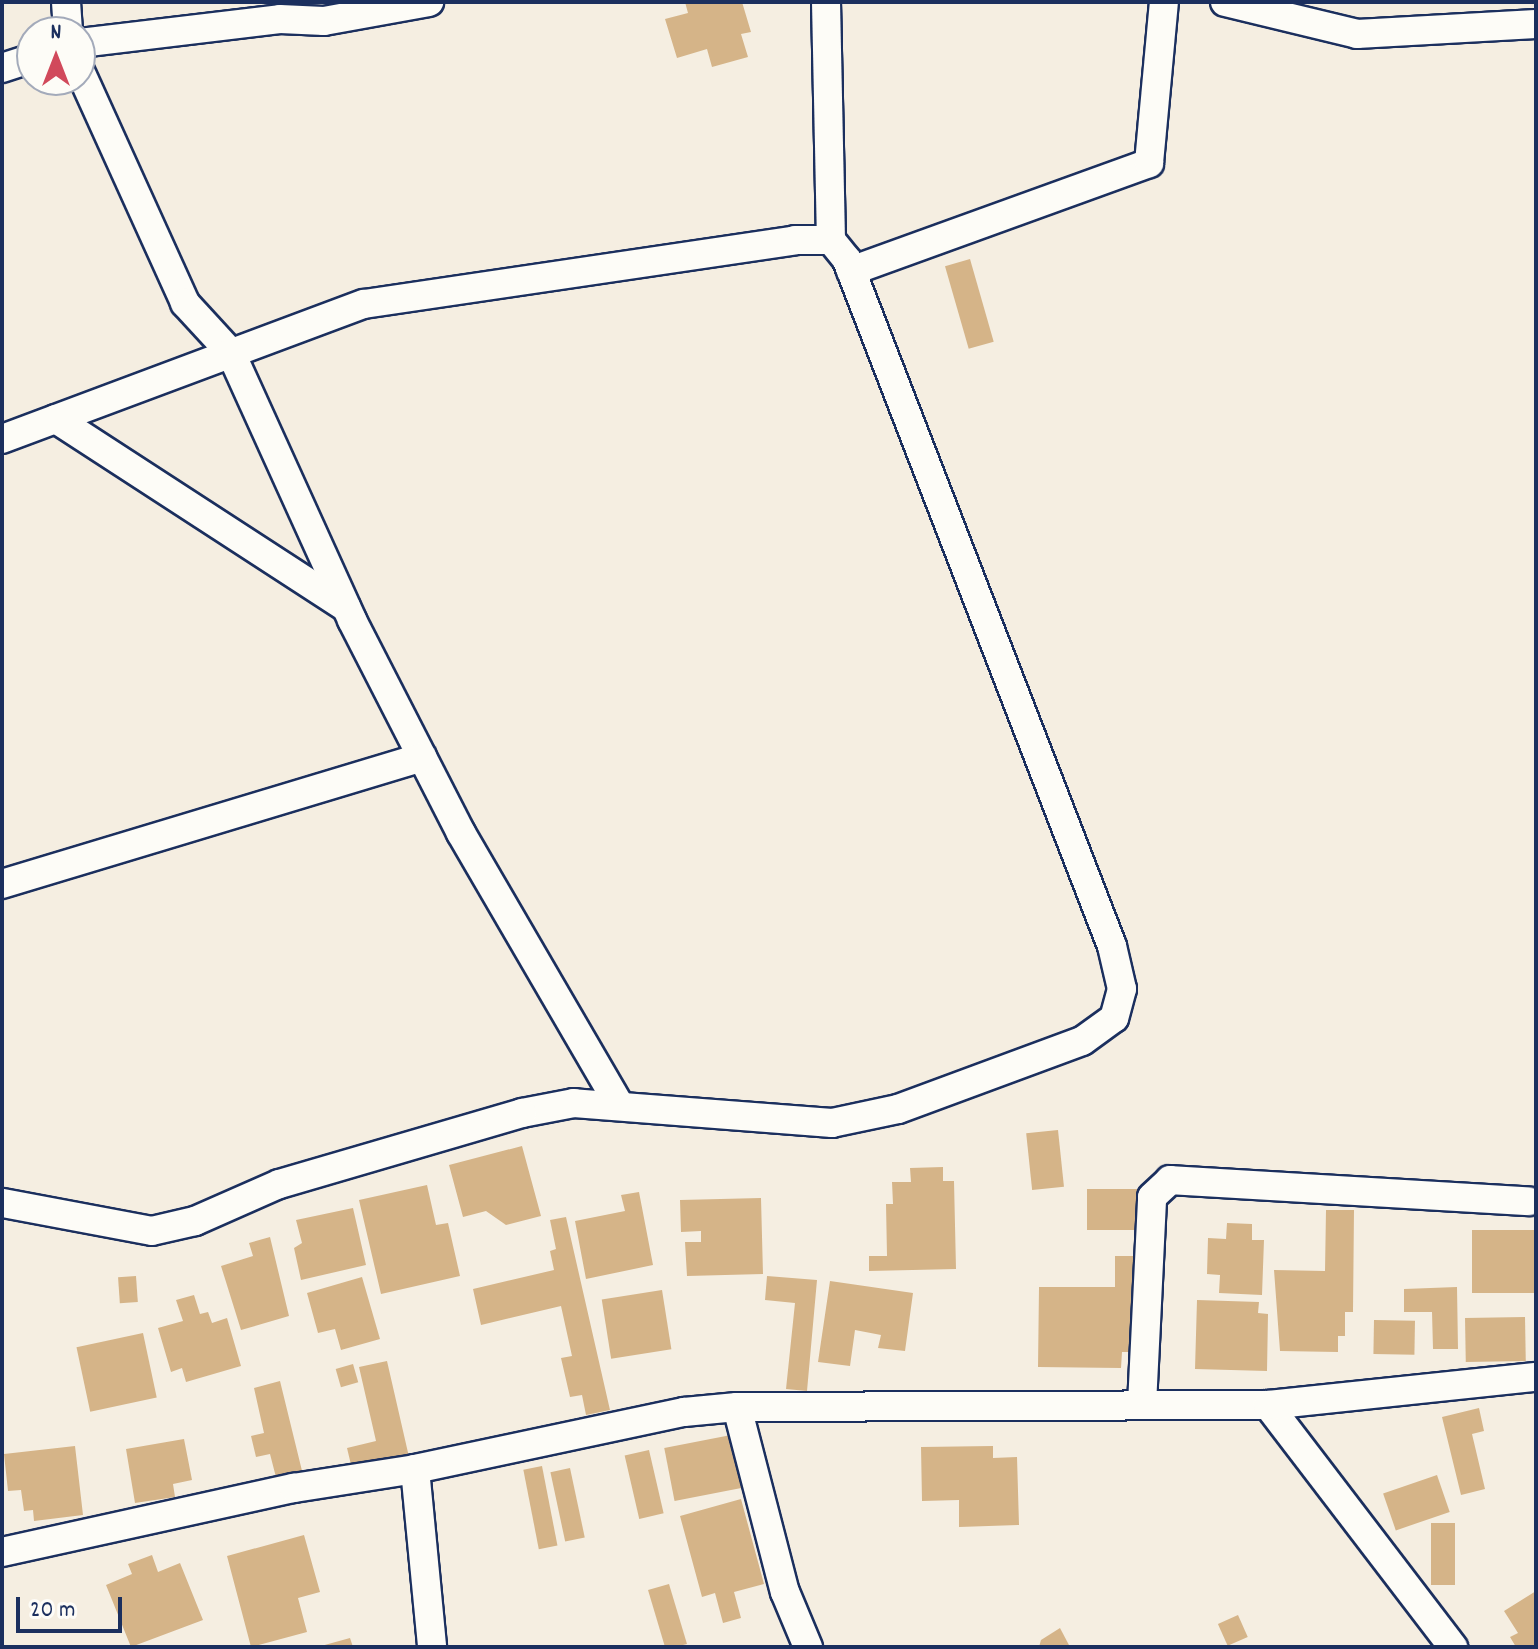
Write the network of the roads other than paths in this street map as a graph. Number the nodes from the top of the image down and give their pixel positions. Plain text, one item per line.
1 (429, 2) edge
2 (826, 2) edge
3 (1164, 2) edge
4 (1225, 2) edge
5 (1536, 24) edge
6 (96, 41) edge
7 (91, 96) edge
8 (831, 240) junction
9 (851, 271) junction
10 (231, 353) junction
11 (56, 419) junction
12 (2, 439) edge
13 (347, 607) junction
14 (422, 757) junction
15 (2, 884) edge
16 (619, 1105) junction
17 (1528, 1201) dead end
18 (2, 1203) edge
19 (1536, 1377) edge
20 (1142, 1405) junction
21 (1268, 1405) junction
22 (737, 1407) junction
23 (415, 1469) junction
24 (2, 1552) edge
25 (432, 1647) edge
26 (808, 1647) edge
27 (1453, 1647) edge

1 - 6 street
2 - 8 street
3 - 9 street
4 - 5 street
7 - 10 street
8 - 9 street
8 - 10 street
9 - 16 street
10 - 11 street
10 - 13 street
11 - 12 street
11 - 13 street
13 - 14 street
14 - 15 street
14 - 16 street
16 - 18 street
17 - 20 street
19 - 21 street
20 - 21 street
20 - 22 street
21 - 27 street
22 - 23 street
22 - 26 street
23 - 24 street
23 - 25 street

